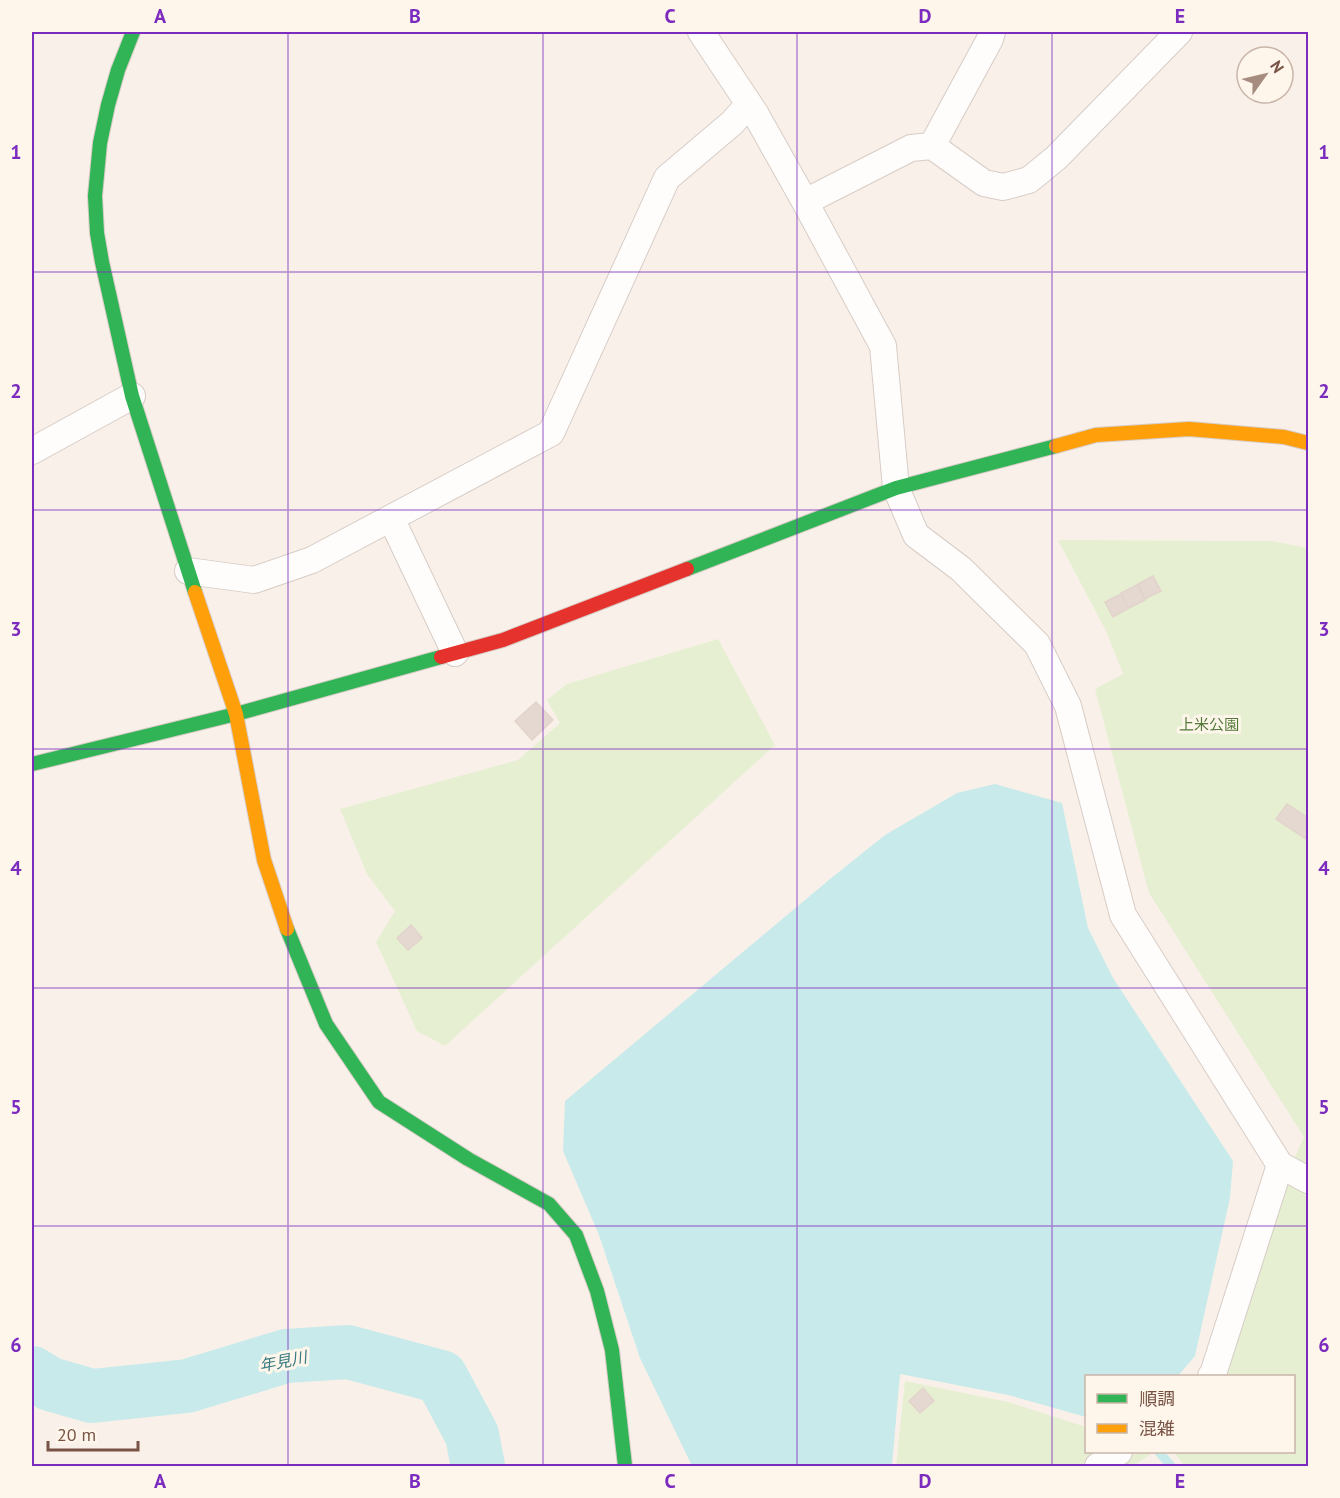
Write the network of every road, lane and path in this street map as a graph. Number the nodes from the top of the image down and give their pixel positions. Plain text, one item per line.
1 (133, 32) edge
2 (701, 32) edge
3 (992, 32) edge
4 (1179, 32) edge
5 (749, 104) junction
6 (932, 146) junction
7 (805, 202) junction
8 (132, 396) junction
9 (1308, 443) edge
10 (32, 452) edge
11 (896, 488) junction
12 (391, 518) junction
13 (188, 571) junction
14 (455, 653) junction
15 (236, 714) junction
16 (32, 764) edge
17 (1280, 1165) junction
18 (1308, 1180) edge
19 (1212, 1375) edge
20 (1118, 1453) edge
21 (625, 1467) edge
22 (1098, 1467) edge

1 - 8 street
2 - 5 street
3 - 6 street
4 - 6 street
5 - 7 street
5 - 12 street
6 - 7 street
7 - 11 street
8 - 10 street
8 - 13 street
9 - 11 street
11 - 14 street
11 - 17 street
12 - 13 street
12 - 14 street
13 - 15 street
14 - 15 street
15 - 16 street
15 - 21 street
17 - 18 street
17 - 19 street
20 - 22 street

